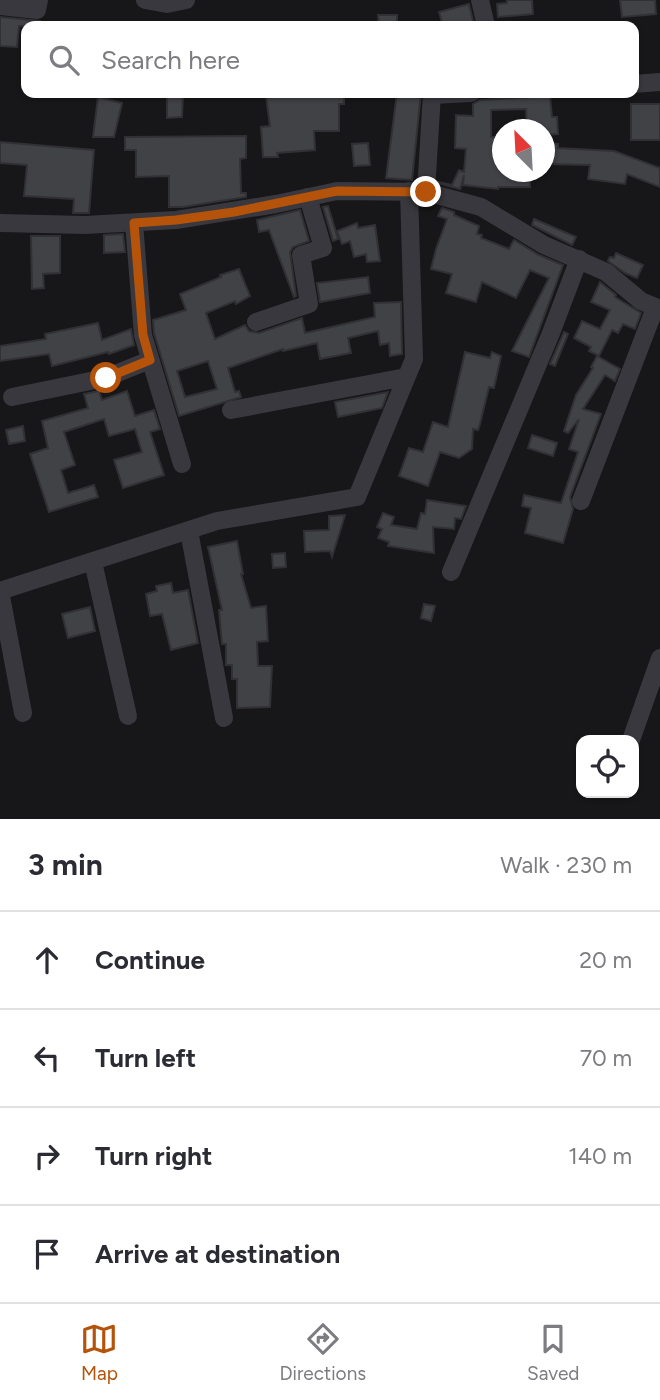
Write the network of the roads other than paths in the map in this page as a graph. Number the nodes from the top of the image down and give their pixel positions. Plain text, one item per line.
1 (39, 0) edge
2 (145, 0) edge
3 (186, 0) edge
4 (480, 0) edge
5 (0, 6) edge
6 (485, 21) edge
7 (660, 82) edge
8 (639, 83) edge
9 (431, 98) edge
10 (418, 192) junction
11 (308, 197) junction
12 (0, 223) edge
13 (134, 223) junction
14 (579, 259) junction
15 (657, 309) edge
16 (256, 322) dead end
17 (150, 360) junction
18 (406, 377) junction
19 (12, 397) dead end
20 (231, 410) dead end
21 (182, 464) dead end
22 (581, 501) dead end
23 (189, 531) junction
24 (93, 562) junction
25 (451, 572) dead end
26 (0, 591) edge
27 (660, 658) edge
28 (23, 713) dead end
29 (128, 716) dead end
30 (224, 718) dead end
31 (633, 735) edge

1 - 5 street
2 - 3 street
4 - 6 street
7 - 8 street
9 - 10 street
10 - 11 street
10 - 14 street
10 - 18 street
11 - 13 street
11 - 16 street
12 - 13 street
13 - 17 street
14 - 15 street
14 - 25 street
15 - 22 street
17 - 19 street
17 - 21 street
18 - 20 street
18 - 23 street
23 - 24 street
23 - 30 street
24 - 26 street
24 - 29 street
26 - 28 street
27 - 31 street

